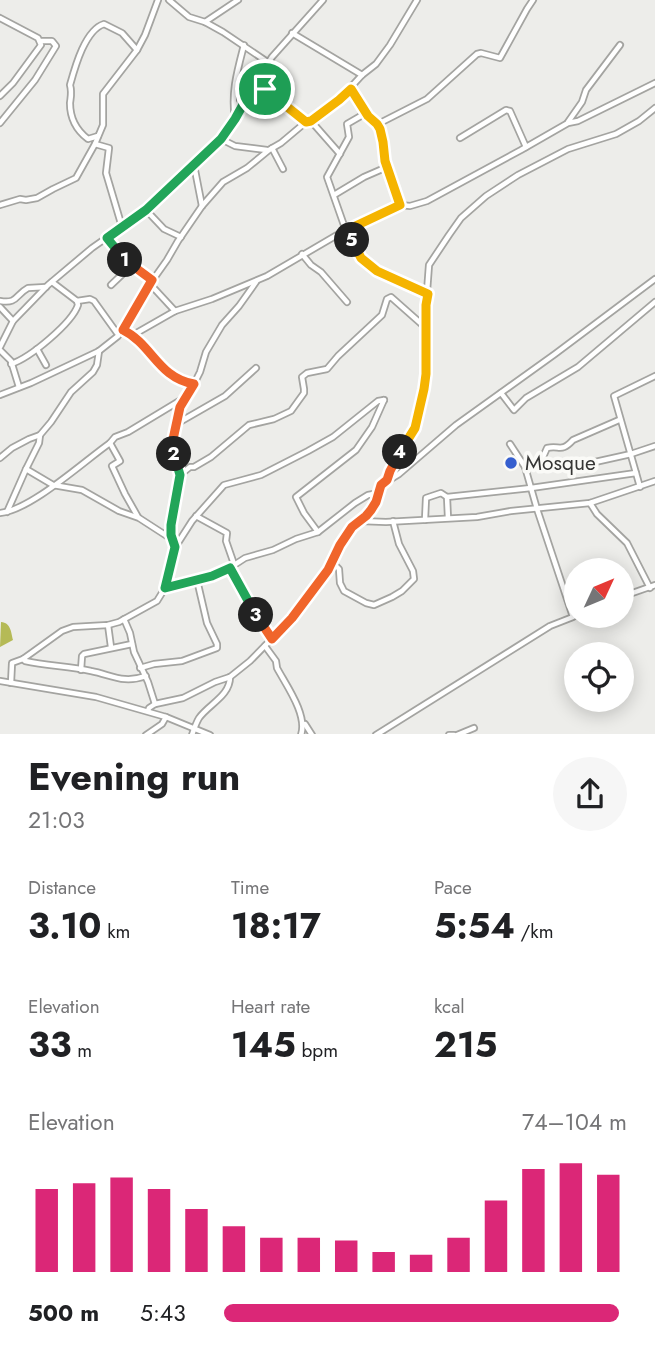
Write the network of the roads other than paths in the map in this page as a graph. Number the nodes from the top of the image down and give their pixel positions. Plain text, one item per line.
1 (158, 0) edge
2 (169, 0) edge
3 (238, 0) edge
4 (323, 0) edge
5 (417, 0) edge
6 (533, 0) edge
7 (0, 18) edge
8 (205, 22) junction
9 (292, 33) junction
10 (41, 41) junction
11 (244, 45) junction
12 (620, 45) dead end
13 (138, 50) junction
14 (269, 63) junction
15 (362, 75) junction
16 (255, 83) junction
17 (655, 83) edge
18 (351, 89) junction
19 (0, 96) edge
20 (655, 108) edge
21 (366, 113) junction
22 (234, 120) junction
23 (309, 122) junction
24 (0, 123) edge
25 (568, 123) junction
26 (377, 124) junction
27 (99, 136) junction
28 (460, 138) dead end
29 (221, 139) junction
30 (95, 144) junction
31 (526, 147) junction
32 (271, 149) junction
33 (340, 154) junction
34 (194, 165) junction
35 (387, 167) junction
36 (283, 169) dead end
37 (334, 195) junction
38 (0, 205) edge
39 (400, 205) junction
40 (202, 206) junction
41 (146, 210) junction
42 (122, 227) junction
43 (347, 230) junction
44 (181, 237) junction
45 (107, 238) junction
46 (302, 254) junction
47 (132, 265) junction
48 (259, 279) junction
49 (655, 279) edge
50 (151, 282) junction
51 (111, 285) dead end
52 (47, 286) junction
53 (428, 294) junction
54 (0, 301) edge
55 (76, 301) junction
56 (655, 302) edge
57 (347, 303) dead end
58 (0, 307) edge
59 (175, 311) junction
60 (13, 321) junction
61 (427, 328) junction
62 (123, 330) junction
63 (133, 335) junction
64 (0, 349) edge
65 (37, 349) junction
66 (99, 351) junction
67 (11, 364) junction
68 (46, 365) dead end
69 (256, 368) dead end
70 (655, 376) edge
71 (194, 384) junction
72 (19, 387) junction
73 (501, 393) junction
74 (0, 395) edge
75 (185, 398) junction
76 (619, 420) junction
77 (177, 423) junction
78 (40, 435) junction
79 (110, 443) junction
80 (510, 444) dead end
81 (655, 446) edge
82 (631, 454) junction
83 (0, 458) edge
84 (537, 464) junction
85 (525, 467) junction
86 (26, 469) junction
87 (635, 474) junction
88 (180, 475) junction
89 (387, 480) junction
90 (655, 481) edge
91 (53, 485) junction
92 (640, 487) junction
93 (531, 488) junction
94 (379, 493) junction
95 (447, 497) junction
96 (590, 503) junction
97 (537, 509) junction
98 (3, 513) edge
99 (196, 516) junction
100 (139, 518) junction
101 (448, 518) junction
102 (425, 520) junction
103 (359, 521) junction
104 (393, 521) junction
105 (318, 532) junction
106 (174, 540) junction
107 (175, 547) junction
108 (332, 562) junction
109 (232, 566) junction
110 (197, 580) junction
111 (564, 587) edge
112 (652, 587) edge
113 (165, 588) junction
114 (634, 593) edge
115 (124, 619) junction
116 (564, 620) edge
117 (108, 625) junction
118 (272, 639) junction
119 (132, 644) junction
120 (265, 646) junction
121 (111, 647) junction
122 (23, 659) junction
123 (141, 668) junction
124 (81, 670) junction
125 (146, 676) junction
126 (230, 677) junction
127 (0, 681) edge
128 (11, 683) junction
129 (155, 704) junction
130 (148, 711) junction
131 (166, 717) junction
132 (303, 722) junction
133 (474, 728) dead end
134 (193, 732) edge
135 (146, 734) edge
136 (210, 734) edge
137 (301, 734) edge
138 (312, 734) edge
139 (376, 734) edge
140 (454, 734) edge

1 - 13 street
2 - 8 street
3 - 8 street
4 - 9 street
5 - 15 street
6 - 26 street
7 - 10 street
8 - 11 street
9 - 14 street
9 - 15 street
10 - 19 street
10 - 24 street
11 - 14 street
11 - 22 street
12 - 25 street
13 - 27 street
13 - 27 street
14 - 16 street
15 - 18 street
16 - 22 street
16 - 23 street
17 - 25 street
18 - 21 street
18 - 23 street
20 - 53 street
21 - 26 street
21 - 33 street
22 - 29 street
23 - 32 street
23 - 33 street
25 - 31 street
26 - 35 street
27 - 30 street
28 - 31 street
29 - 32 street
29 - 34 street
30 - 38 street
30 - 42 street
31 - 39 street
32 - 36 street
32 - 40 street
33 - 37 street
34 - 40 street
34 - 41 street
35 - 37 street
35 - 39 street
37 - 43 street
39 - 43 street
40 - 44 street
41 - 42 street
41 - 44 street
42 - 45 street
43 - 46 street
43 - 53 street
44 - 50 street
45 - 47 street
45 - 52 street
46 - 48 street
46 - 57 street
47 - 50 street
47 - 51 street
48 - 59 street
48 - 71 street
49 - 73 street
50 - 59 street
50 - 62 street
52 - 54 street
52 - 55 street
52 - 60 street
53 - 61 street
55 - 62 street
55 - 65 street
56 - 73 street
58 - 60 street
59 - 63 street
60 - 64 street
61 - 88 street
61 - 89 street
62 - 63 street
62 - 66 street
63 - 71 street
64 - 67 street
65 - 67 street
65 - 68 street
66 - 72 street
66 - 78 street
67 - 72 street
69 - 77 street
70 - 76 street
71 - 75 street
72 - 74 street
73 - 89 street
75 - 77 street
75 - 79 street
76 - 82 street
76 - 84 street
77 - 88 street
78 - 83 street
78 - 86 street
79 - 91 street
79 - 100 street
80 - 85 street
81 - 82 street
82 - 84 street
82 - 87 street
84 - 85 street
85 - 93 street
86 - 91 street
86 - 98 street
87 - 92 street
87 - 93 street
88 - 106 street
89 - 94 street
90 - 92 street
91 - 98 street
91 - 100 street
92 - 96 street
93 - 95 street
93 - 97 street
94 - 103 street
94 - 105 street
95 - 101 street
95 - 102 street
96 - 97 street
96 - 112 street
97 - 101 street
97 - 111 street
99 - 105 street
99 - 107 street
99 - 109 street
100 - 106 street
101 - 102 street
102 - 104 street
103 - 104 street
103 - 108 street
104 - 108 street
105 - 109 street
106 - 107 street
107 - 113 street
108 - 118 street
109 - 110 street
109 - 118 street
110 - 113 street
110 - 123 street
112 - 114 street
113 - 115 street
115 - 117 street
115 - 119 street
116 - 139 street
117 - 121 street
117 - 122 street
118 - 120 street
119 - 121 street
119 - 123 street
120 - 126 street
120 - 132 street
121 - 124 street
122 - 124 street
122 - 128 street
123 - 125 street
124 - 125 street
125 - 129 street
126 - 129 street
126 - 134 street
127 - 128 street
128 - 130 street
129 - 130 street
130 - 131 street
131 - 134 street
131 - 135 street
132 - 137 street
132 - 138 street
133 - 140 street
134 - 136 street

